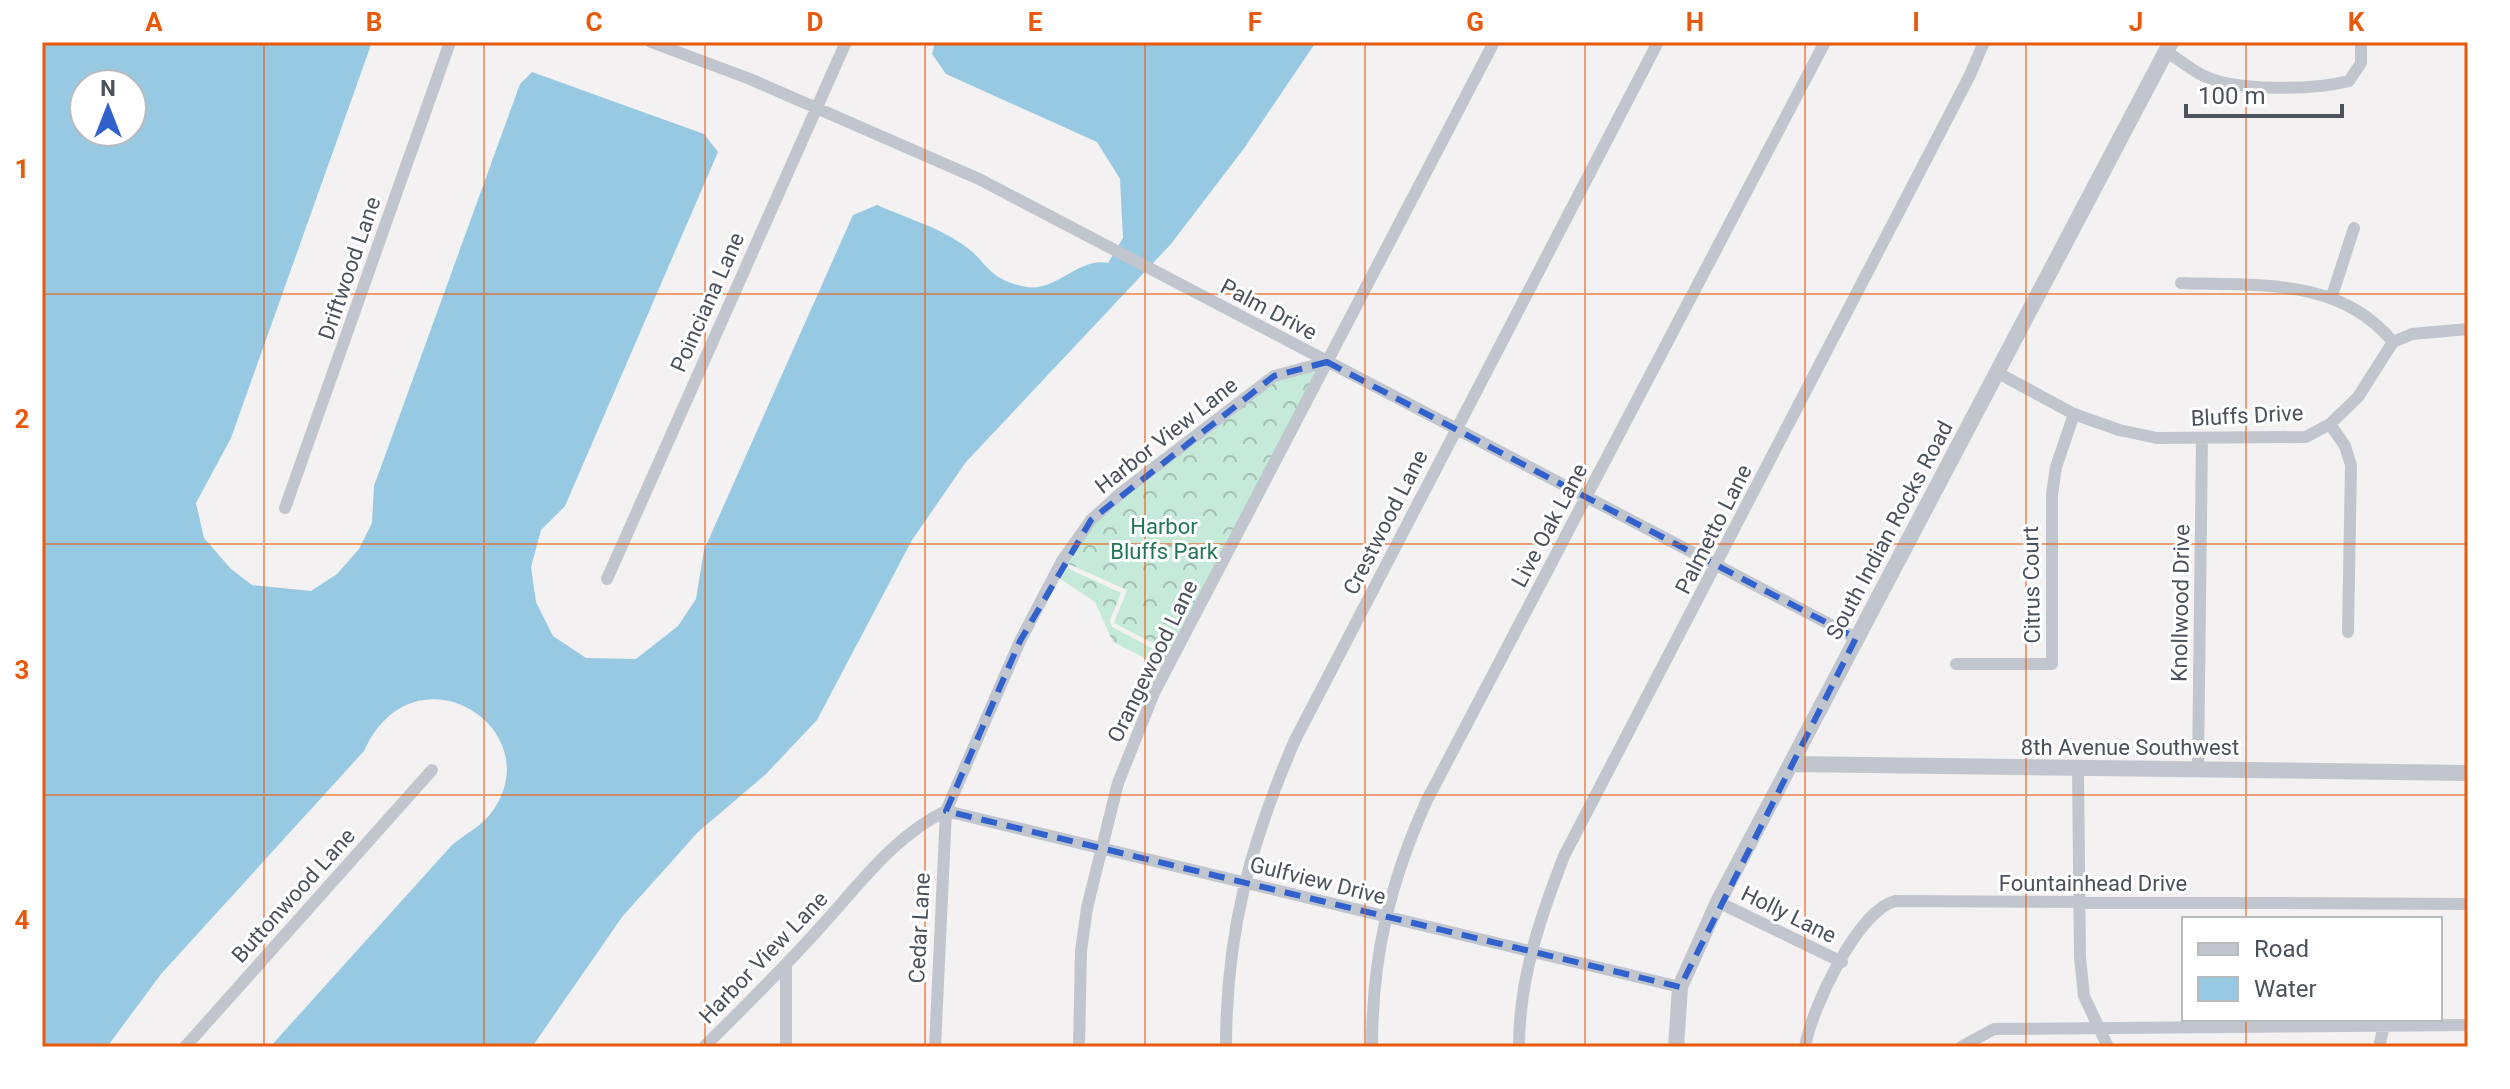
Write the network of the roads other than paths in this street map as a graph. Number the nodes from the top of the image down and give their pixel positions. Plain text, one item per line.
1 (450, 42) edge
2 (651, 42) edge
3 (846, 42) edge
4 (1494, 42) edge
5 (1658, 42) edge
6 (1825, 42) edge
7 (1984, 42) edge
8 (2361, 42) edge
9 (2168, 46) edge
10 (816, 107) junction
11 (2354, 228) dead end
12 (2181, 283) dead end
13 (2332, 296) junction
14 (2468, 329) edge
15 (2393, 342) junction
16 (1327, 362) junction
17 (1998, 373) junction
18 (2074, 414) junction
19 (2330, 424) junction
20 (1457, 427) junction
21 (2202, 438) junction
22 (1586, 498) junction
23 (285, 508) dead end
24 (1716, 567) junction
25 (607, 579) dead end
26 (2348, 632) dead end
27 (1856, 638) junction
28 (1956, 664) dead end
29 (1792, 764) junction
30 (2078, 769) junction
31 (2198, 769) junction
32 (432, 770) dead end
33 (2468, 773) edge
34 (946, 811) junction
35 (1100, 848) junction
36 (1245, 883) junction
37 (1718, 902) junction
38 (2079, 903) junction
39 (2468, 904) edge
40 (1384, 917) junction
41 (1531, 952) junction
42 (1842, 962) junction
43 (786, 965) junction
44 (1680, 987) junction
45 (2468, 1025) edge
46 (2384, 1026) junction
47 (2096, 1027) junction
48 (185, 1047) edge
49 (704, 1047) edge
50 (786, 1047) edge
51 (935, 1047) edge
52 (1079, 1047) edge
53 (1226, 1047) edge
54 (1372, 1047) edge
55 (1519, 1047) edge
56 (1676, 1047) edge
57 (1805, 1047) edge
58 (1961, 1047) edge
59 (2108, 1047) edge
60 (2379, 1047) edge

1 - 23 street, Driftwood Lane
2 - 10 street, Palm Drive
3 - 10 street, Poinciana Lane
4 - 16 street
5 - 20 street, Crestwood Lane
6 - 22 street, Live Oak Lane
7 - 24 street, Palmetto Lane
8 - 9 street
9 - 17 street, South Indian Rocks Road
10 - 16 street, Palm Drive
10 - 25 street, Poinciana Lane
11 - 13 street
12 - 13 street
13 - 15 street
14 - 15 street
15 - 19 street, Bluffs Drive
16 - 20 street, Palm Drive
16 - 34 street, Harbor View Lane
16 - 35 street, Orangewood Lane
17 - 18 street, Bluffs Drive
17 - 27 street, South Indian Rocks Road
18 - 21 street, Bluffs Drive
18 - 28 street, Citrus Court
19 - 21 street, Bluffs Drive
19 - 26 street
20 - 22 street, Palm Drive
20 - 36 street, Crestwood Lane
21 - 31 street, Knollwood Drive
22 - 24 street, Palm Drive
22 - 40 street, Live Oak Lane
24 - 27 street, Palm Drive
24 - 41 street, Palmetto Lane
27 - 29 street, South Indian Rocks Road
29 - 30 street, 8th Avenue Southwest
29 - 37 street, South Indian Rocks Road
30 - 31 street, 8th Avenue Southwest
30 - 38 street
31 - 33 street, 8th Avenue Southwest
32 - 48 street, Buttonwood Lane
34 - 35 street, Gulfview Drive
34 - 43 street, Harbor View Lane
34 - 51 street, Cedar Lane
35 - 36 street, Gulfview Drive
35 - 52 street, Orangewood Lane
36 - 40 street, Gulfview Drive
36 - 53 street, Crestwood Lane
37 - 42 street, Holly Lane
37 - 44 street, South Indian Rocks Road
38 - 39 street, Fountainhead Drive
38 - 42 street, Fountainhead Drive
38 - 47 street
40 - 41 street, Gulfview Drive
40 - 54 street, Live Oak Lane
41 - 44 street, Gulfview Drive
41 - 55 street, Palmetto Lane
42 - 57 street, Fountainhead Drive
43 - 49 street, Harbor View Lane
43 - 50 street
44 - 56 street, South Indian Rocks Road
45 - 46 street
46 - 47 street
46 - 60 street
47 - 58 street
47 - 59 street

